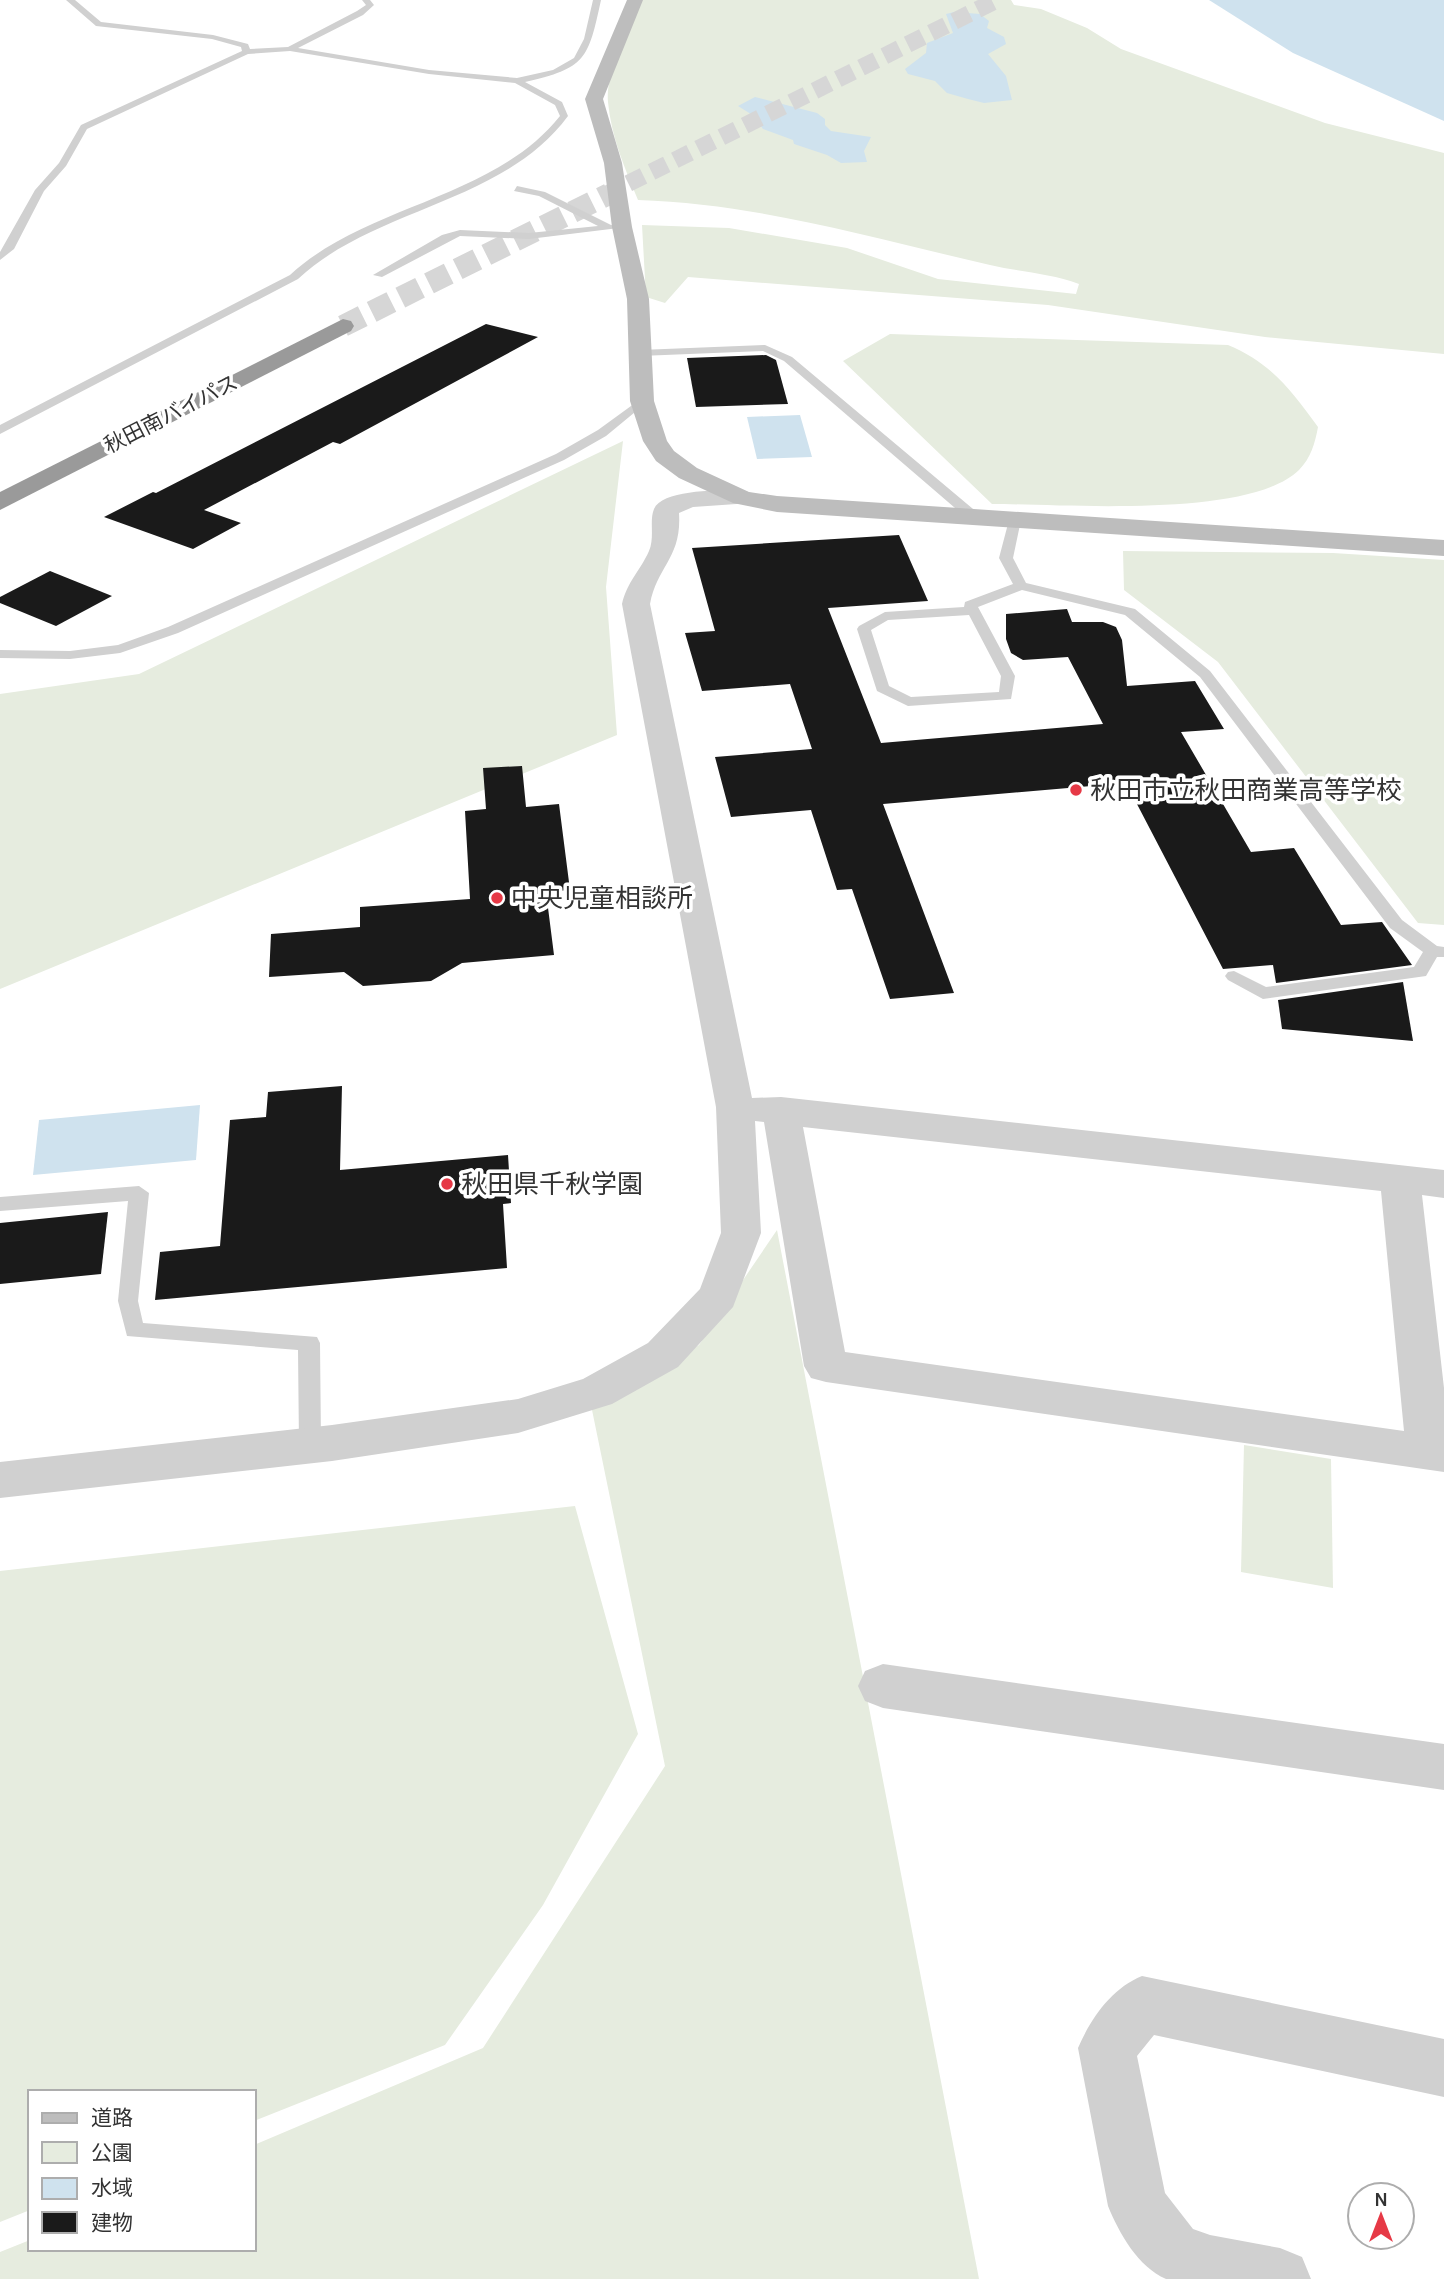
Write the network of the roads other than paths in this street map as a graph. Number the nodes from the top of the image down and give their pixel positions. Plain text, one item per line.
1 (70, 0) edge
2 (366, 0) edge
3 (597, 0) edge
4 (635, 0) edge
5 (290, 49) junction
6 (246, 51) junction
7 (517, 81) junction
8 (517, 189) dead end
9 (615, 227) junction
10 (0, 257) edge
11 (378, 275) dead end
12 (343, 326) tunnel mouth
13 (640, 353) junction
14 (642, 401) junction
15 (0, 430) edge
16 (742, 498) junction
17 (0, 502) edge
18 (974, 517) junction
19 (1015, 520) junction
20 (1444, 548) edge
21 (1021, 586) junction
22 (973, 611) junction
23 (0, 654) edge
24 (1438, 951) edge
25 (1234, 976) dead end
26 (735, 1107) junction
27 (781, 1110) junction
28 (1400, 1179) junction
29 (1444, 1184) edge
30 (0, 1204) edge
31 (310, 1445) junction
32 (1436, 1453) edge
33 (0, 1480) edge
34 (883, 1686) dead end
35 (1444, 1767) edge
36 (1444, 2068) edge
37 (1280, 2279) edge

1 - 6 lane
2 - 5 lane
3 - 7 lane
4 - 9 street
5 - 6 lane
5 - 7 lane
6 - 10 lane
7 - 15 lane
8 - 9 lane
9 - 11 lane
9 - 13 street
12 - 17 highway, 秋田南バイパス
13 - 14 street
13 - 18 lane
14 - 16 street
14 - 23 lane
16 - 18 street
16 - 26 street
18 - 19 street
19 - 20 street
19 - 21 lane
21 - 22 lane
21 - 24 lane
22 - 22 lane
24 - 25 lane
26 - 27 street
26 - 31 street
27 - 28 street
27 - 32 street
28 - 29 street
28 - 32 street
30 - 31 lane
31 - 33 street
34 - 35 street
36 - 37 street

